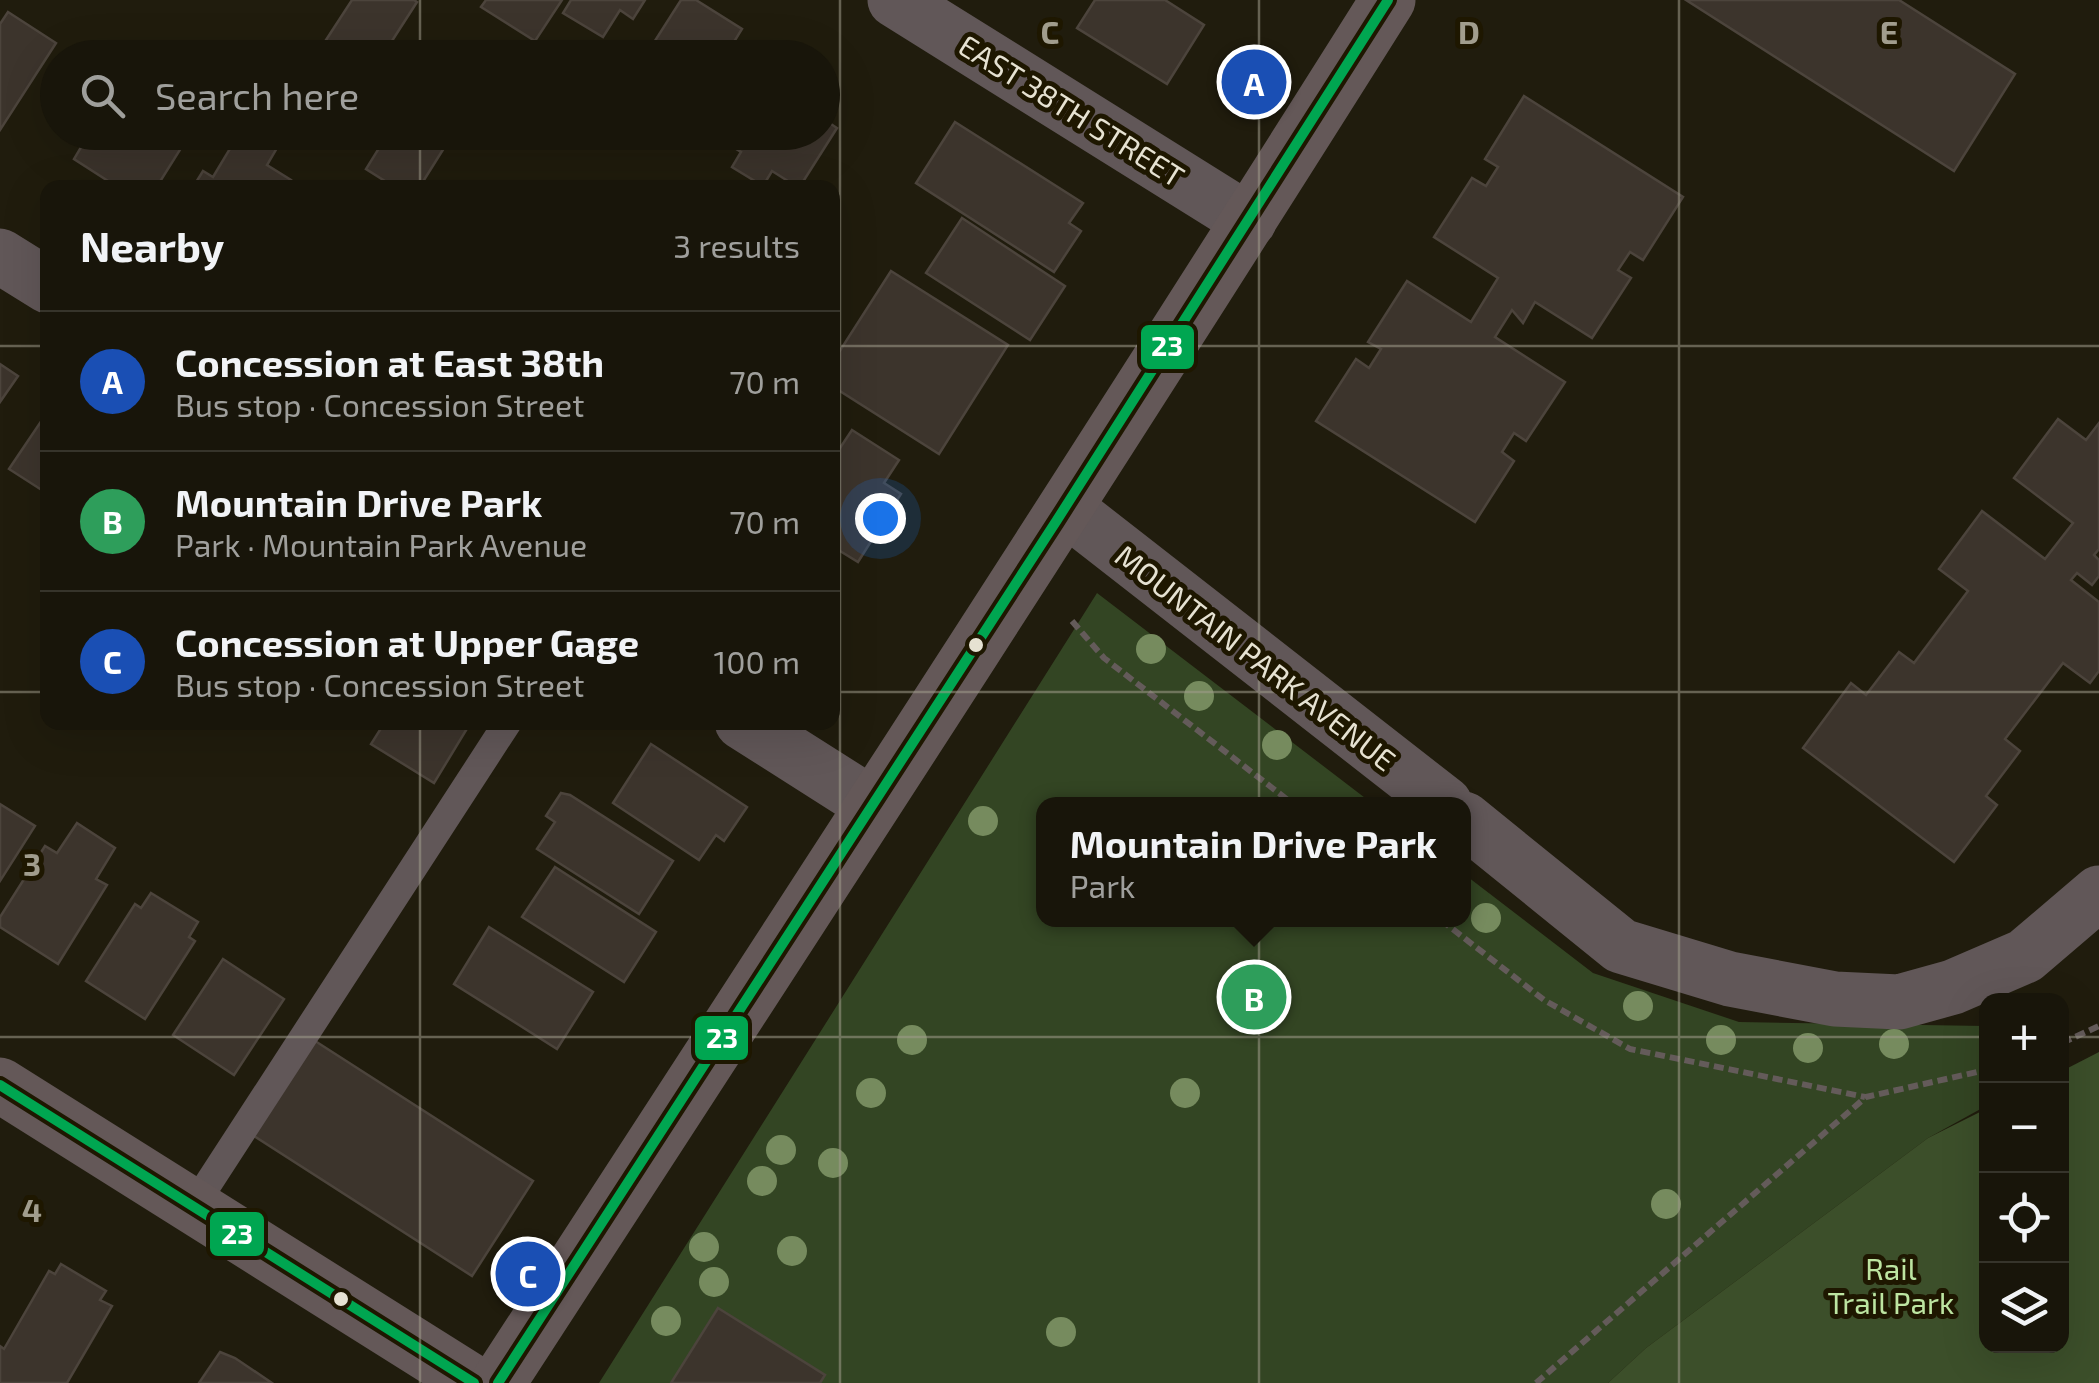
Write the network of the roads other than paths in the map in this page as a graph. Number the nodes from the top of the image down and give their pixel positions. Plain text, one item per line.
1 (895, 0) edge
2 (1388, 0) edge
3 (1249, 220) junction
4 (0, 256) edge
5 (40, 281) edge
6 (1066, 509) junction
7 (503, 730) edge
8 (755, 730) edge
9 (1436, 797) edge
10 (872, 804) junction
11 (1471, 825) edge
12 (2099, 893) edge
13 (0, 1085) edge
14 (193, 1207) junction
15 (474, 1383) edge
16 (498, 1383) edge

1 - 3 street, EAST 38TH STREET
2 - 3 main road
3 - 6 main road
4 - 5 street
6 - 9 street, MOUNTAIN PARK AVENUE
6 - 10 main road
7 - 14 lane
8 - 10 street
10 - 16 main road
11 - 12 street
13 - 14 main road
14 - 15 main road

